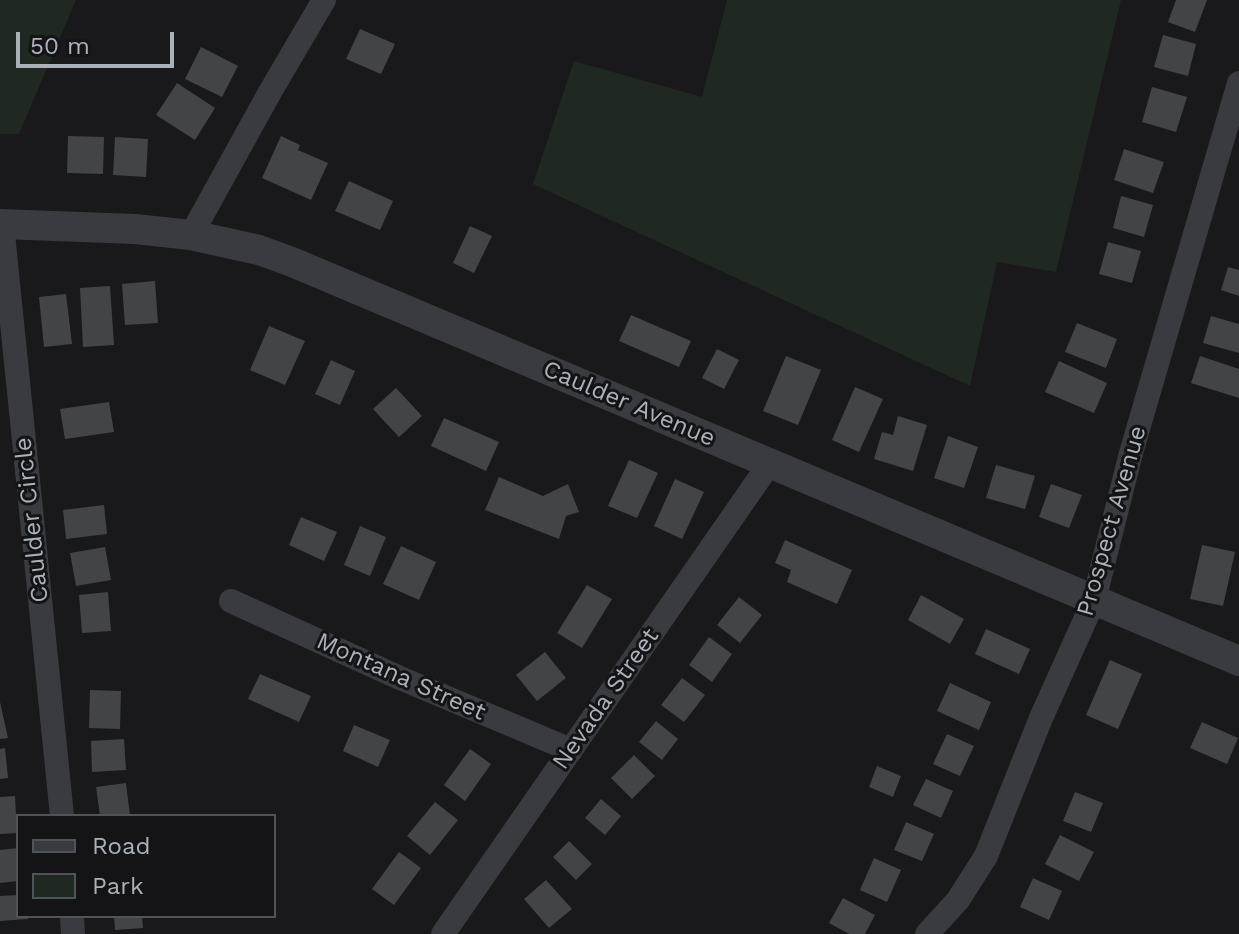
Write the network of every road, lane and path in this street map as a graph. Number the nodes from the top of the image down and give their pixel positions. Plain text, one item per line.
1 (324, 0) edge
2 (1239, 83) edge
3 (1, 224) edge
4 (191, 235) junction
5 (770, 463) junction
6 (1094, 600) junction
7 (231, 601) dead end
8 (1239, 661) edge
9 (571, 750) junction
10 (62, 814) edge
11 (443, 934) edge
12 (927, 934) edge

1 - 4 street
2 - 6 street, Prospect Avenue
3 - 4 street, Caulder Avenue
3 - 10 street, Caulder Circle
4 - 5 street, Caulder Avenue
5 - 6 street, Caulder Avenue
5 - 9 street, Nevada Street
6 - 8 street, Caulder Avenue
6 - 12 street, Prospect Avenue
7 - 9 street, Montana Street
9 - 11 street, Nevada Street

